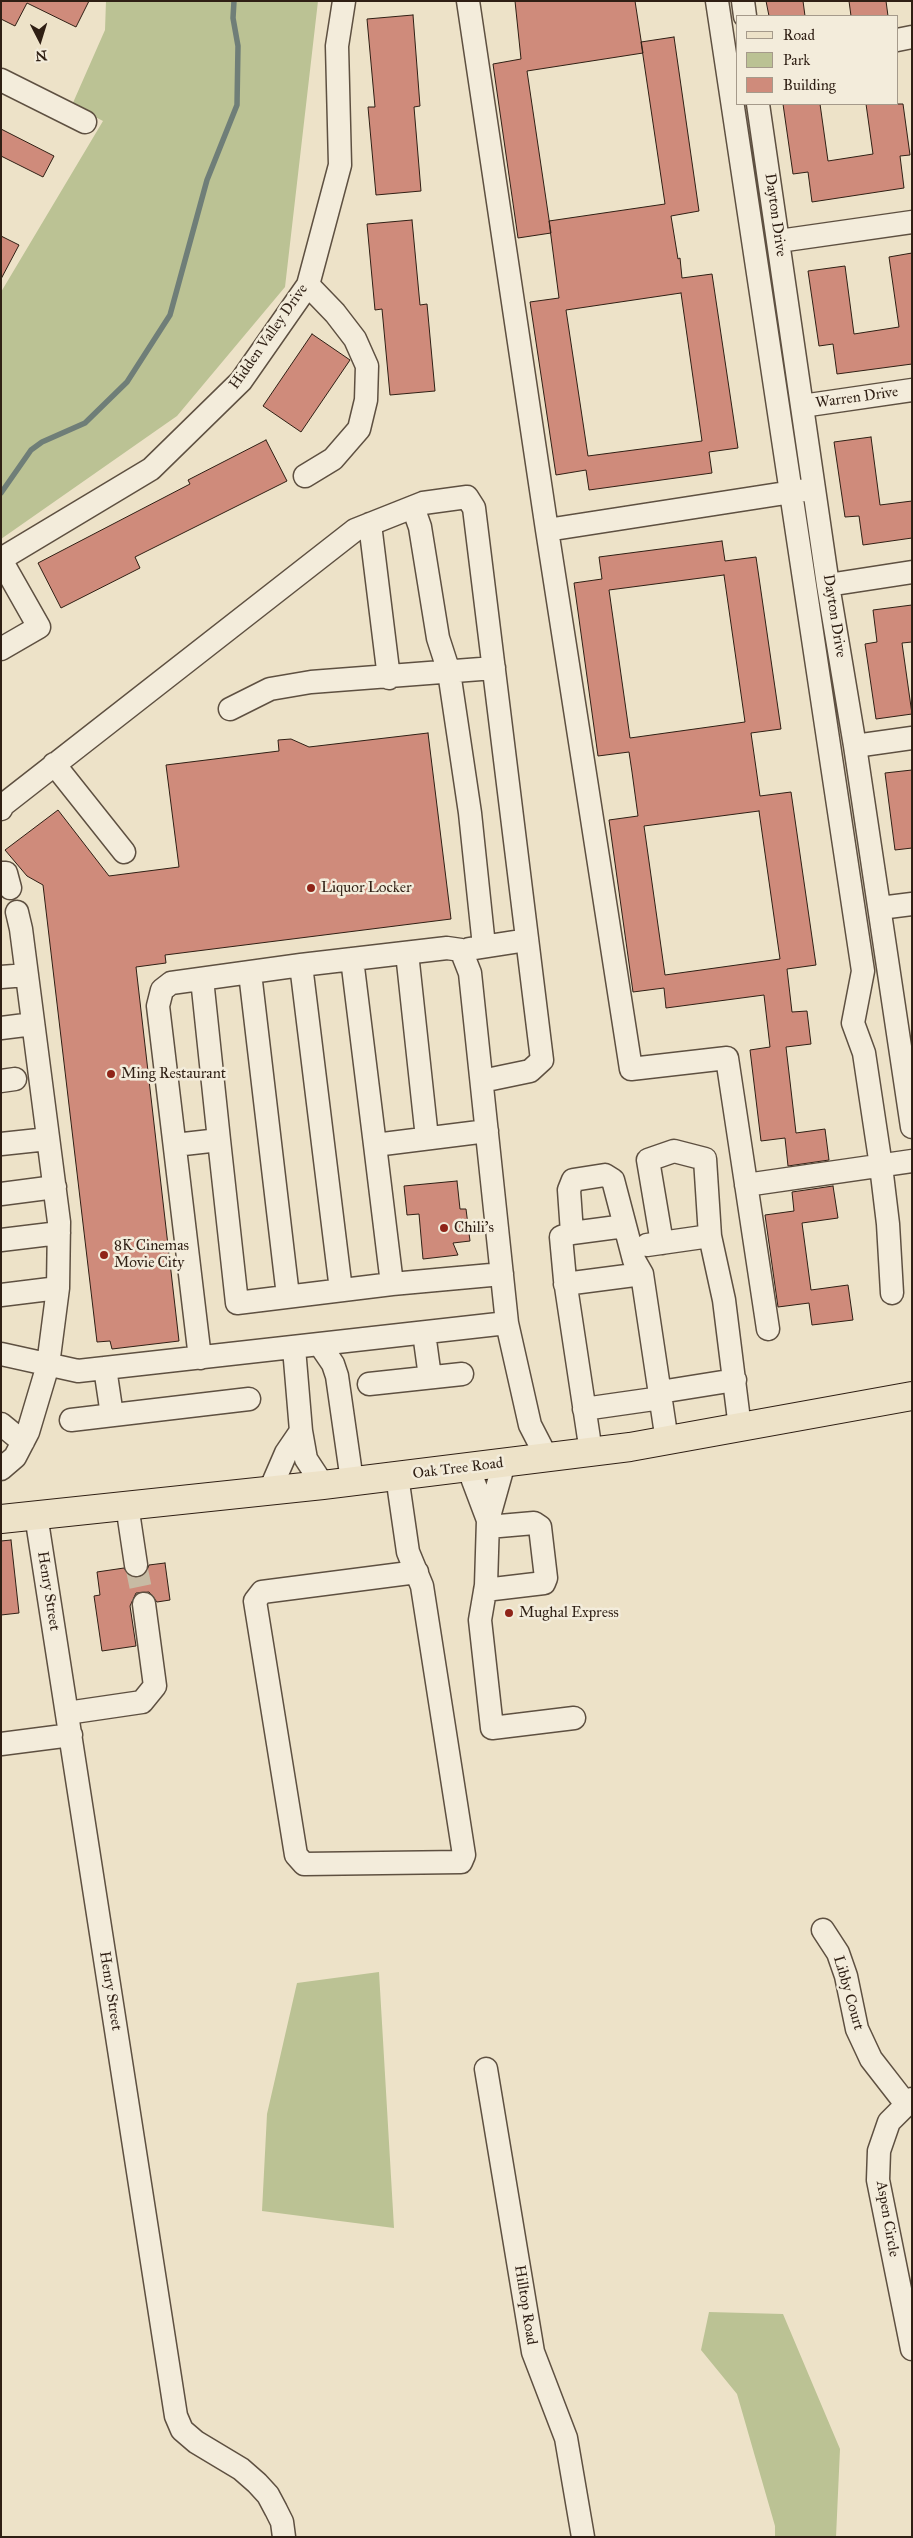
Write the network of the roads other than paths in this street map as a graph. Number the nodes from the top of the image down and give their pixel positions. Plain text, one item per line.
1 (344, 1) edge
2 (468, 1) edge
3 (716, 1) edge
4 (743, 1) edge
5 (745, 15) edge
6 (912, 38) edge
7 (898, 40) edge
8 (1, 80) edge
9 (758, 105) edge
10 (85, 122) dead end
11 (912, 222) edge
12 (778, 241) junction
13 (308, 286) junction
14 (912, 390) edge
15 (802, 406) junction
16 (305, 476) dead end
17 (814, 489) junction
18 (790, 493) junction
19 (413, 507) junction
20 (370, 524) junction
21 (546, 530) junction
22 (1, 560) edge
23 (912, 572) edge
24 (828, 585) junction
25 (1, 649) edge
26 (494, 668) junction
27 (449, 672) junction
28 (389, 678) junction
29 (230, 709) dead end
30 (912, 738) edge
31 (855, 746) junction
32 (54, 764) junction
33 (1, 809) edge
34 (124, 852) dead end
35 (912, 904) edge
36 (880, 908) junction
37 (13, 924) edge
38 (527, 940) junction
39 (484, 946) junction
40 (461, 950) junction
41 (407, 953) junction
42 (352, 959) junction
43 (301, 965) junction
44 (27, 974) junction
45 (250, 974) junction
46 (1, 977) edge
47 (202, 979) junction
48 (34, 1024) junction
49 (1, 1028) edge
50 (482, 1081) junction
51 (912, 1127) edge
52 (487, 1131) junction
53 (427, 1138) junction
54 (48, 1139) junction
55 (220, 1140) junction
56 (1, 1144) edge
57 (175, 1145) junction
58 (375, 1145) junction
59 (912, 1161) edge
60 (881, 1166) junction
61 (746, 1185) junction
62 (55, 1188) junction
63 (1, 1194) edge
64 (572, 1233) junction
65 (59, 1234) junction
66 (710, 1236) junction
67 (628, 1237) junction
68 (1, 1240) edge
69 (662, 1243) junction
70 (502, 1274) junction
71 (642, 1274) junction
72 (392, 1284) junction
73 (565, 1284) junction
74 (58, 1288) junction
75 (341, 1290) junction
76 (892, 1292) dead end
77 (1, 1295) edge
78 (288, 1296) junction
79 (507, 1323) junction
80 (768, 1328) dead end
81 (424, 1333) junction
82 (350, 1342) junction
83 (320, 1345) junction
84 (294, 1348) junction
85 (1, 1354) edge
86 (200, 1358) junction
87 (48, 1365) junction
88 (105, 1368) junction
89 (462, 1374) dead end
90 (337, 1376) junction
91 (430, 1377) junction
92 (735, 1380) junction
93 (369, 1384) dead end
94 (661, 1395) junction
95 (912, 1396) edge
96 (249, 1399) dead end
97 (584, 1409) junction
98 (112, 1415) junction
99 (71, 1420) dead end
100 (1, 1424) edge
101 (740, 1428) junction
102 (301, 1431) junction
103 (667, 1441) junction
104 (23, 1442) junction
105 (590, 1452) junction
106 (546, 1458) junction
107 (504, 1463) junction
108 (468, 1467) junction
109 (1, 1469) edge
110 (397, 1476) junction
111 (352, 1482) junction
112 (323, 1485) junction
113 (270, 1490) junction
114 (128, 1505) junction
115 (36, 1515) junction
116 (1, 1519) edge
117 (488, 1523) junction
118 (136, 1565) tunnel mouth
119 (417, 1572) junction
120 (485, 1590) junction
121 (144, 1604) tunnel mouth
122 (67, 1713) junction
123 (574, 1718) dead end
124 (71, 1735) junction
125 (1, 1744) edge
126 (822, 1930) dead end
127 (486, 2069) dead end
128 (909, 2101) edge
129 (912, 2349) edge
130 (284, 2537) edge
131 (583, 2537) edge

1 - 13 street, Hidden Valley Drive
2 - 21 street
3 - 18 street
4 - 5 street
6 - 7 street
8 - 10 street
9 - 12 street, Dayton Drive
11 - 12 street
12 - 15 street, Dayton Drive
13 - 16 street
13 - 22 street, Hidden Valley Drive
14 - 15 street, Warren Drive
15 - 17 street, Dayton Drive
17 - 18 street
17 - 24 street, Dayton Drive
18 - 21 street
18 - 60 street
19 - 20 street
19 - 26 street
19 - 27 street
20 - 28 street
20 - 32 street
21 - 61 street
22 - 25 street
23 - 24 street
24 - 31 street, Dayton Drive
26 - 27 street
26 - 38 street
27 - 28 street
27 - 39 street
28 - 29 street
30 - 31 street
31 - 36 street, Dayton Drive
32 - 33 street
32 - 34 street
35 - 36 street
36 - 51 street, Dayton Drive
37 - 44 street
38 - 39 street
38 - 50 street
39 - 40 street
40 - 41 street
40 - 50 street
41 - 42 street
41 - 53 street
42 - 43 street
42 - 58 street
43 - 45 street
43 - 75 street
44 - 46 street
44 - 48 street
45 - 47 street
45 - 78 street
47 - 55 street
47 - 57 street
48 - 49 street
48 - 54 street
50 - 52 street
52 - 53 street
52 - 70 street
53 - 58 street
54 - 56 street
54 - 62 street
55 - 57 street
55 - 78 street
57 - 86 street
58 - 72 street
59 - 60 street
60 - 61 street
60 - 76 street
61 - 80 street
62 - 63 street
62 - 65 street
64 - 67 street
64 - 67 street
64 - 73 street
65 - 68 street
65 - 74 street
66 - 69 street
66 - 69 street
66 - 92 street
67 - 69 street
67 - 71 street
70 - 72 street
70 - 79 street
71 - 73 street
71 - 94 street
72 - 75 street
73 - 97 street
74 - 77 street
74 - 87 street
75 - 78 street
79 - 81 street
79 - 106 street
81 - 82 street
81 - 91 street
82 - 83 street
82 - 90 street
83 - 84 street
83 - 90 street
84 - 86 street
84 - 102 street
85 - 87 street
86 - 88 street
87 - 88 street
87 - 104 street
88 - 98 street
89 - 91 street
90 - 111 street
91 - 93 street
92 - 94 street
92 - 101 street
94 - 97 street
94 - 103 street
95 - 101 main road, Oak Tree Road
96 - 98 street
97 - 105 street
98 - 99 street
100 - 104 street
101 - 103 main road, Oak Tree Road
102 - 112 street
102 - 113 street
103 - 105 main road, Oak Tree Road
104 - 109 street
105 - 106 main road, Oak Tree Road
106 - 107 main road, Oak Tree Road
107 - 108 main road, Oak Tree Road
107 - 117 street
108 - 110 main road, Oak Tree Road
108 - 117 street
110 - 111 main road, Oak Tree Road
110 - 119 street
111 - 112 main road, Oak Tree Road
112 - 113 main road, Oak Tree Road
113 - 114 main road, Oak Tree Road
114 - 115 main road, Oak Tree Road
114 - 118 street
115 - 116 main road, Oak Tree Road
115 - 122 street, Henry Street
117 - 120 street
117 - 120 street
119 - 119 street
120 - 123 street
121 - 122 street
122 - 124 street, Henry Street
124 - 125 street
124 - 130 street, Henry Street
126 - 128 street, Libby Court
127 - 131 street, Hilltop Road
128 - 129 street, Aspen Circle

